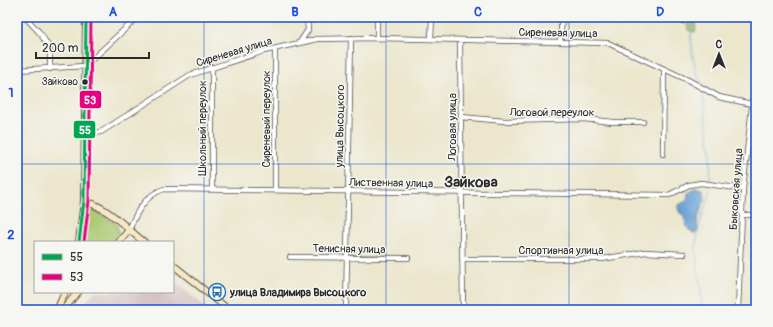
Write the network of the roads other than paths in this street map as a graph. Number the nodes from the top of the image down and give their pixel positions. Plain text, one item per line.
1 (25, 17) edge
2 (86, 17) edge
3 (138, 17) edge
4 (307, 17) edge
5 (377, 17) edge
6 (432, 17) edge
7 (562, 17) edge
8 (674, 17) edge
9 (683, 19) edge
10 (351, 38) junction
11 (377, 38) junction
12 (431, 39) junction
13 (460, 40) junction
14 (300, 42) junction
15 (560, 42) junction
16 (275, 49) junction
17 (85, 66) junction
18 (212, 67) junction
19 (50, 69) junction
20 (664, 69) junction
21 (17, 70) edge
22 (756, 70) edge
23 (752, 104) junction
24 (461, 117) junction
25 (642, 122) dead end
26 (85, 134) junction
27 (749, 134) junction
28 (756, 134) edge
29 (663, 154) dead end
30 (212, 189) junction
31 (743, 189) junction
32 (275, 190) junction
33 (348, 191) junction
34 (461, 193) junction
35 (84, 201) junction
36 (742, 215) junction
37 (756, 215) edge
38 (129, 230) junction
39 (79, 241) edge
40 (120, 241) edge
41 (143, 241) edge
42 (684, 254) dead end
43 (290, 257) dead end
44 (347, 258) junction
45 (408, 258) dead end
46 (462, 259) junction
47 (174, 266) edge
48 (65, 293) edge
49 (77, 293) edge
50 (57, 310) edge
51 (63, 310) edge
52 (229, 310) edge
53 (346, 310) edge
54 (462, 310) edge
55 (738, 310) edge

1 - 19 street
2 - 17 main road
3 - 17 street
4 - 14 street
5 - 11 street
6 - 12 street
7 - 15 street
8 - 9 street
10 - 11 street, Сиреневая улица
10 - 14 street, Сиреневая улица
10 - 33 street, улица Высоцкого
11 - 12 street, Сиреневая улица
12 - 13 street, Сиреневая улица
13 - 15 street, Сиреневая улица
13 - 24 street, Логовая улица
14 - 16 street, Сиреневая улица
15 - 20 street, Сиреневая улица
16 - 18 street, Сиреневая улица
16 - 32 street, Сиреневый переулок
17 - 19 street
17 - 26 main road
18 - 26 street, Сиреневая улица
18 - 30 street, Школьный переулок
19 - 21 street
20 - 23 street, Сиреневая улица
20 - 29 street
22 - 23 street, Быковская улица
23 - 27 street, Быковская улица
24 - 25 street, Логовой переулок
24 - 34 street, Логовая улица
26 - 35 main road
27 - 28 street
27 - 31 street, Быковская улица
30 - 32 street, Лиственная улица
30 - 38 street, Лиственная улица
31 - 34 street, Лиственная улица
31 - 36 street, Быковская улица
32 - 33 street, Лиственная улица
33 - 34 street, Лиственная улица
33 - 44 street, улица Высоцкого
34 - 46 street, Логовая улица
35 - 38 main road
35 - 39 main road
36 - 37 street
36 - 55 street, Быковская улица
38 - 40 main road
38 - 41 main road
42 - 46 street, Спортивная улица
43 - 44 street, Тенисная улица
44 - 45 street, Тенисная улица
44 - 53 street, улица Высоцкого
46 - 54 street, Логовая улица
47 - 52 main road
48 - 50 main road
49 - 51 main road

